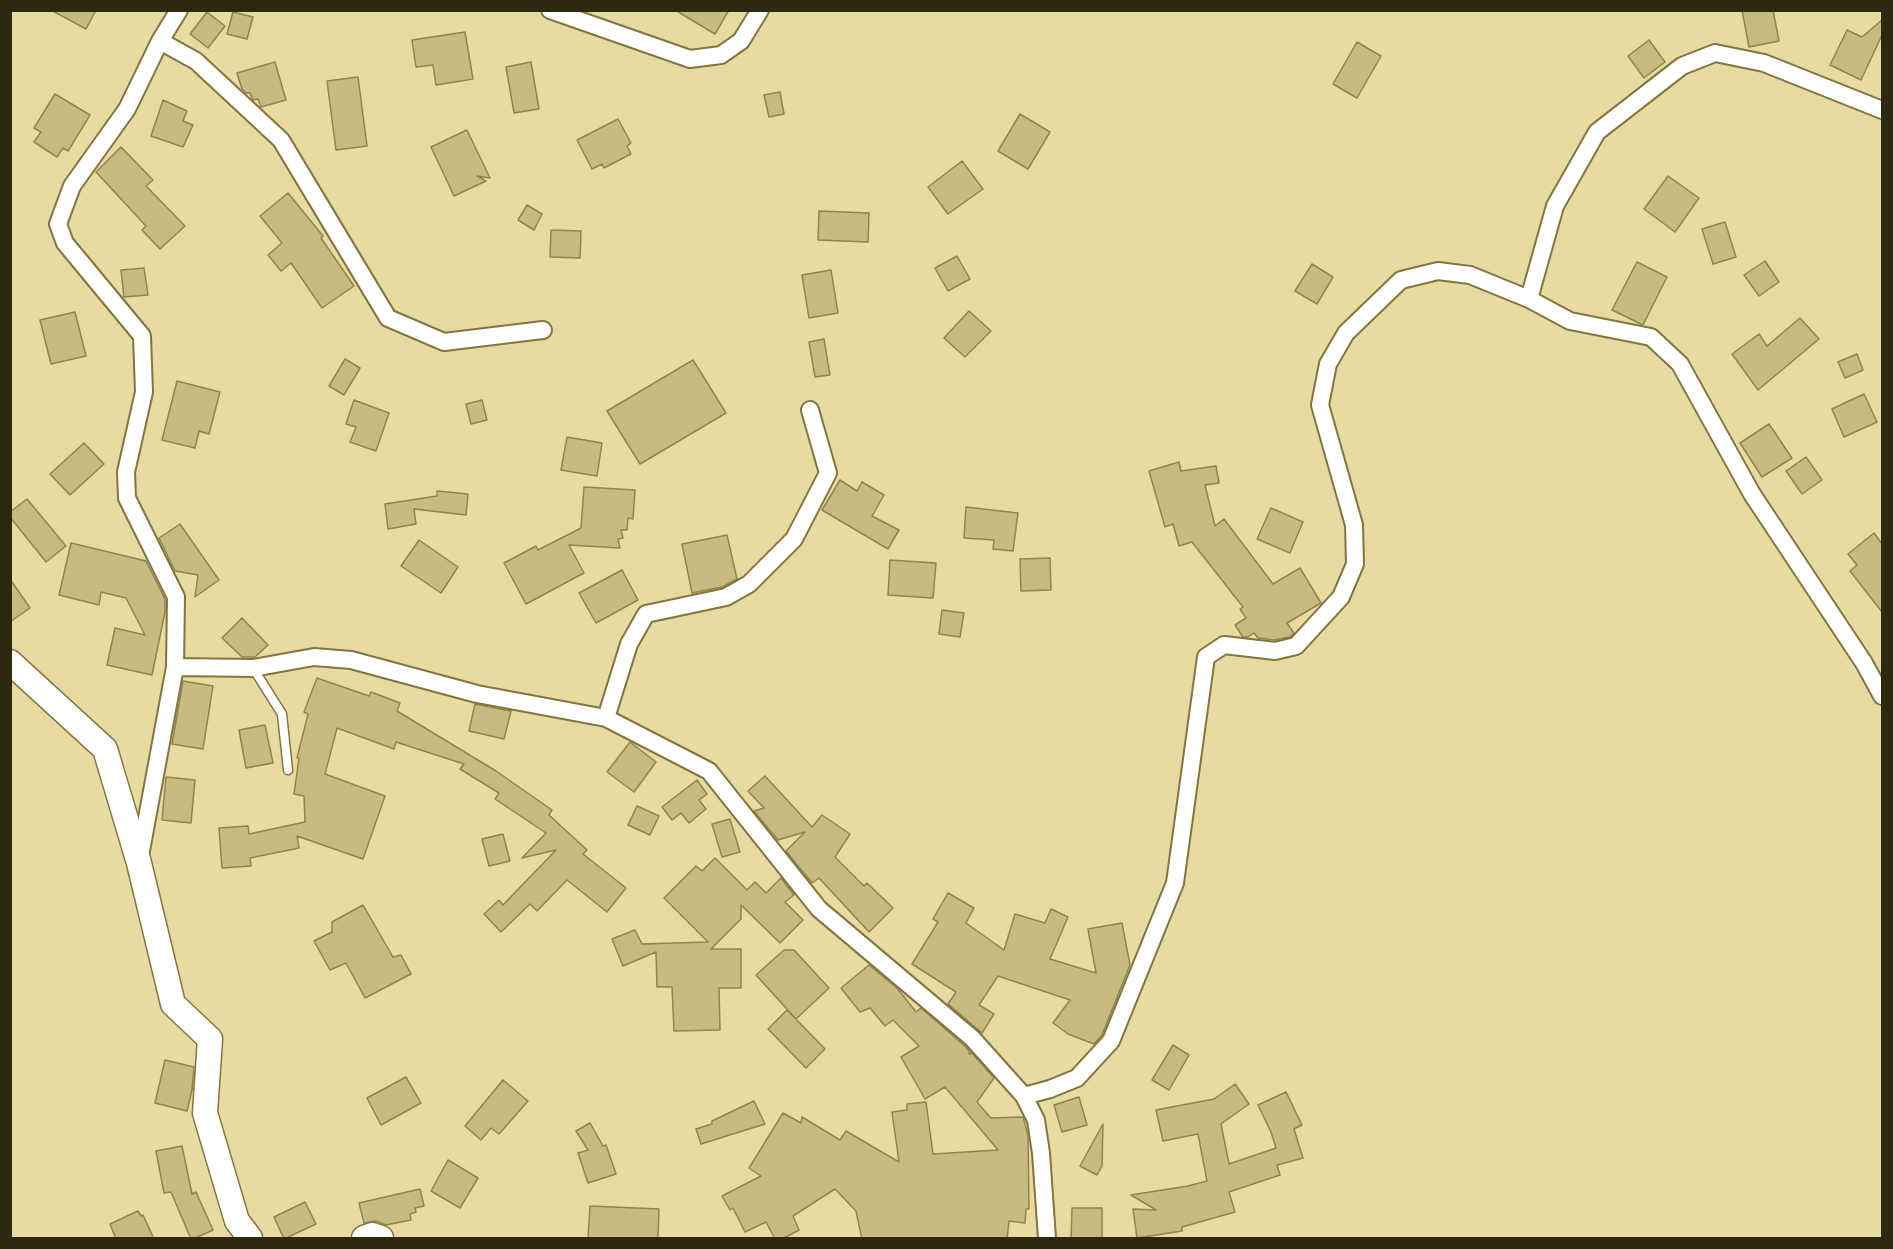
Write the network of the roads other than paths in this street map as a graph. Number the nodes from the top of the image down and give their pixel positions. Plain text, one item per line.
1 (179, 10) edge
2 (550, 10) edge
3 (760, 10) edge
4 (160, 41) junction
5 (1882, 110) edge
6 (1529, 298) junction
7 (543, 330) dead end
8 (810, 410) dead end
9 (10, 662) edge
10 (175, 668) junction
11 (253, 669) junction
12 (1882, 696) edge
13 (606, 718) junction
14 (288, 770) dead end
15 (139, 863) junction
16 (1024, 1096) junction
17 (250, 1239) edge
18 (364, 1239) edge
19 (381, 1239) edge
20 (1047, 1239) edge

1 - 4 street
2 - 3 street
4 - 7 street
4 - 10 street
5 - 6 street
6 - 12 street
6 - 16 street
8 - 13 street
9 - 15 street
10 - 11 street
10 - 15 street
11 - 13 street
11 - 14 lane
13 - 16 street
15 - 17 street
16 - 20 street
18 - 19 street

